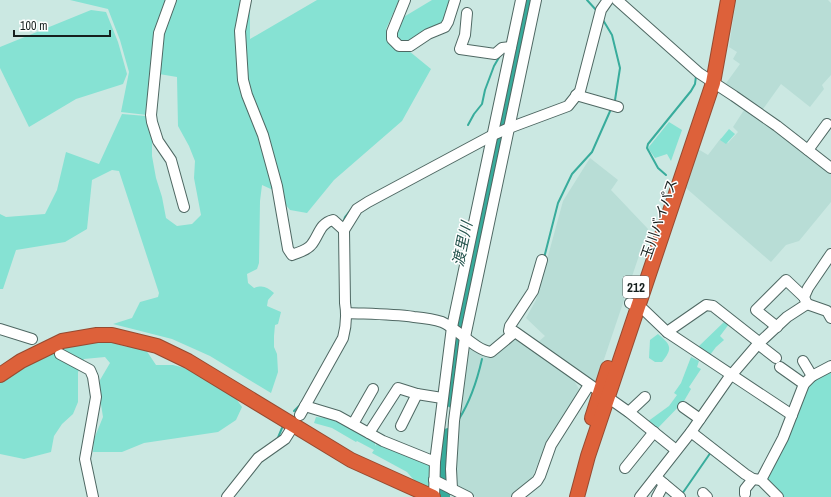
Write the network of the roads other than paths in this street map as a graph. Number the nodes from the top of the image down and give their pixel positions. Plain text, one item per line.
1 (171, 0) edge
2 (246, 0) edge
3 (405, 0) edge
4 (455, 0) edge
5 (521, 0) edge
6 (536, 0) edge
7 (608, 0) edge
8 (617, 0) edge
9 (728, 0) edge
10 (467, 13) dead end
11 (517, 23) junction
12 (530, 27) junction
13 (512, 48) junction
14 (710, 80) junction
15 (576, 95) junction
16 (614, 106) dead end
17 (827, 124) dead end
18 (509, 128) junction
19 (493, 135) junction
20 (808, 150) junction
21 (831, 168) edge
22 (184, 207) dead end
23 (342, 229) junction
24 (474, 230) junction
25 (488, 233) junction
26 (831, 254) edge
27 (542, 260) dead end
28 (806, 300) junction
29 (634, 304) junction
30 (347, 313) junction
31 (831, 318) edge
32 (777, 327) junction
33 (452, 328) junction
34 (0, 329) edge
35 (667, 332) junction
36 (512, 334) junction
37 (465, 337) junction
38 (32, 339) dead end
39 (759, 343) junction
40 (60, 354) dead end
41 (804, 361) dead end
42 (0, 365) edge
43 (831, 366) edge
44 (0, 375) edge
45 (732, 375) junction
46 (812, 376) junction
47 (804, 384) junction
48 (374, 389) dead end
49 (599, 392) junction
50 (417, 394) junction
51 (645, 396) dead end
52 (442, 398) junction
53 (305, 406) junction
54 (683, 407) dead end
55 (629, 412) junction
56 (300, 415) dead end
57 (792, 416) junction
58 (700, 419) junction
59 (353, 424) junction
60 (401, 426) dead end
61 (290, 431) dead end
62 (654, 432) junction
63 (691, 432) junction
64 (369, 434) junction
65 (676, 450) junction
66 (434, 462) junction
67 (625, 468) dead end
68 (757, 479) junction
69 (434, 480) junction
70 (660, 480) junction
71 (414, 489) junction
72 (460, 494) edge
73 (432, 496) edge
74 (746, 496) edge
75 (93, 497) edge
76 (227, 497) edge
77 (517, 497) edge
78 (568, 497) edge
79 (577, 497) edge
80 (640, 497) edge
81 (657, 497) edge
82 (680, 497) edge
83 (778, 497) edge

1 - 22 street
2 - 23 street
3 - 4 street
5 - 11 street
6 - 12 street
7 - 15 street
8 - 14 street
9 - 14 highway, 212
10 - 13 street
11 - 12 street
11 - 13 street
12 - 18 street
13 - 19 street
14 - 20 street
14 - 29 highway, 玉川バイパス / 212
15 - 16 street
15 - 18 street
17 - 20 street
18 - 19 street
18 - 25 street
19 - 23 street
19 - 24 street
20 - 21 street
23 - 30 street
24 - 25 street
24 - 33 street
25 - 37 street
26 - 28 street
27 - 36 street
28 - 31 street
28 - 32 street
28 - 32 street
29 - 35 street
29 - 49 highway, 玉川バイパス / 212
30 - 33 street
30 - 53 street
32 - 39 street
33 - 37 street
33 - 52 street
34 - 38 street
35 - 39 street
35 - 45 street
36 - 37 street
36 - 49 street
37 - 72 street
39 - 45 street
39 - 47 street
40 - 75 street
41 - 46 street
42 - 71 highway
43 - 46 street
44 - 71 highway
45 - 57 street
45 - 58 street
46 - 47 street
47 - 57 street
48 - 59 street
49 - 55 street
49 - 77 street
49 - 78 highway, 玉川バイパス / 212
49 - 79 highway, 玉川バイパス / 212
50 - 52 street
50 - 60 street
50 - 64 street
51 - 55 street
52 - 66 street
53 - 56 street
53 - 59 street
54 - 58 street
55 - 62 street
57 - 68 street
58 - 63 street
59 - 64 street
61 - 76 street
62 - 65 street
62 - 67 street
63 - 65 street
63 - 68 street
64 - 66 street
65 - 70 street
66 - 69 street
68 - 74 street
68 - 83 street
69 - 72 street
69 - 73 street
70 - 80 street
70 - 81 street
70 - 82 street
71 - 73 highway

